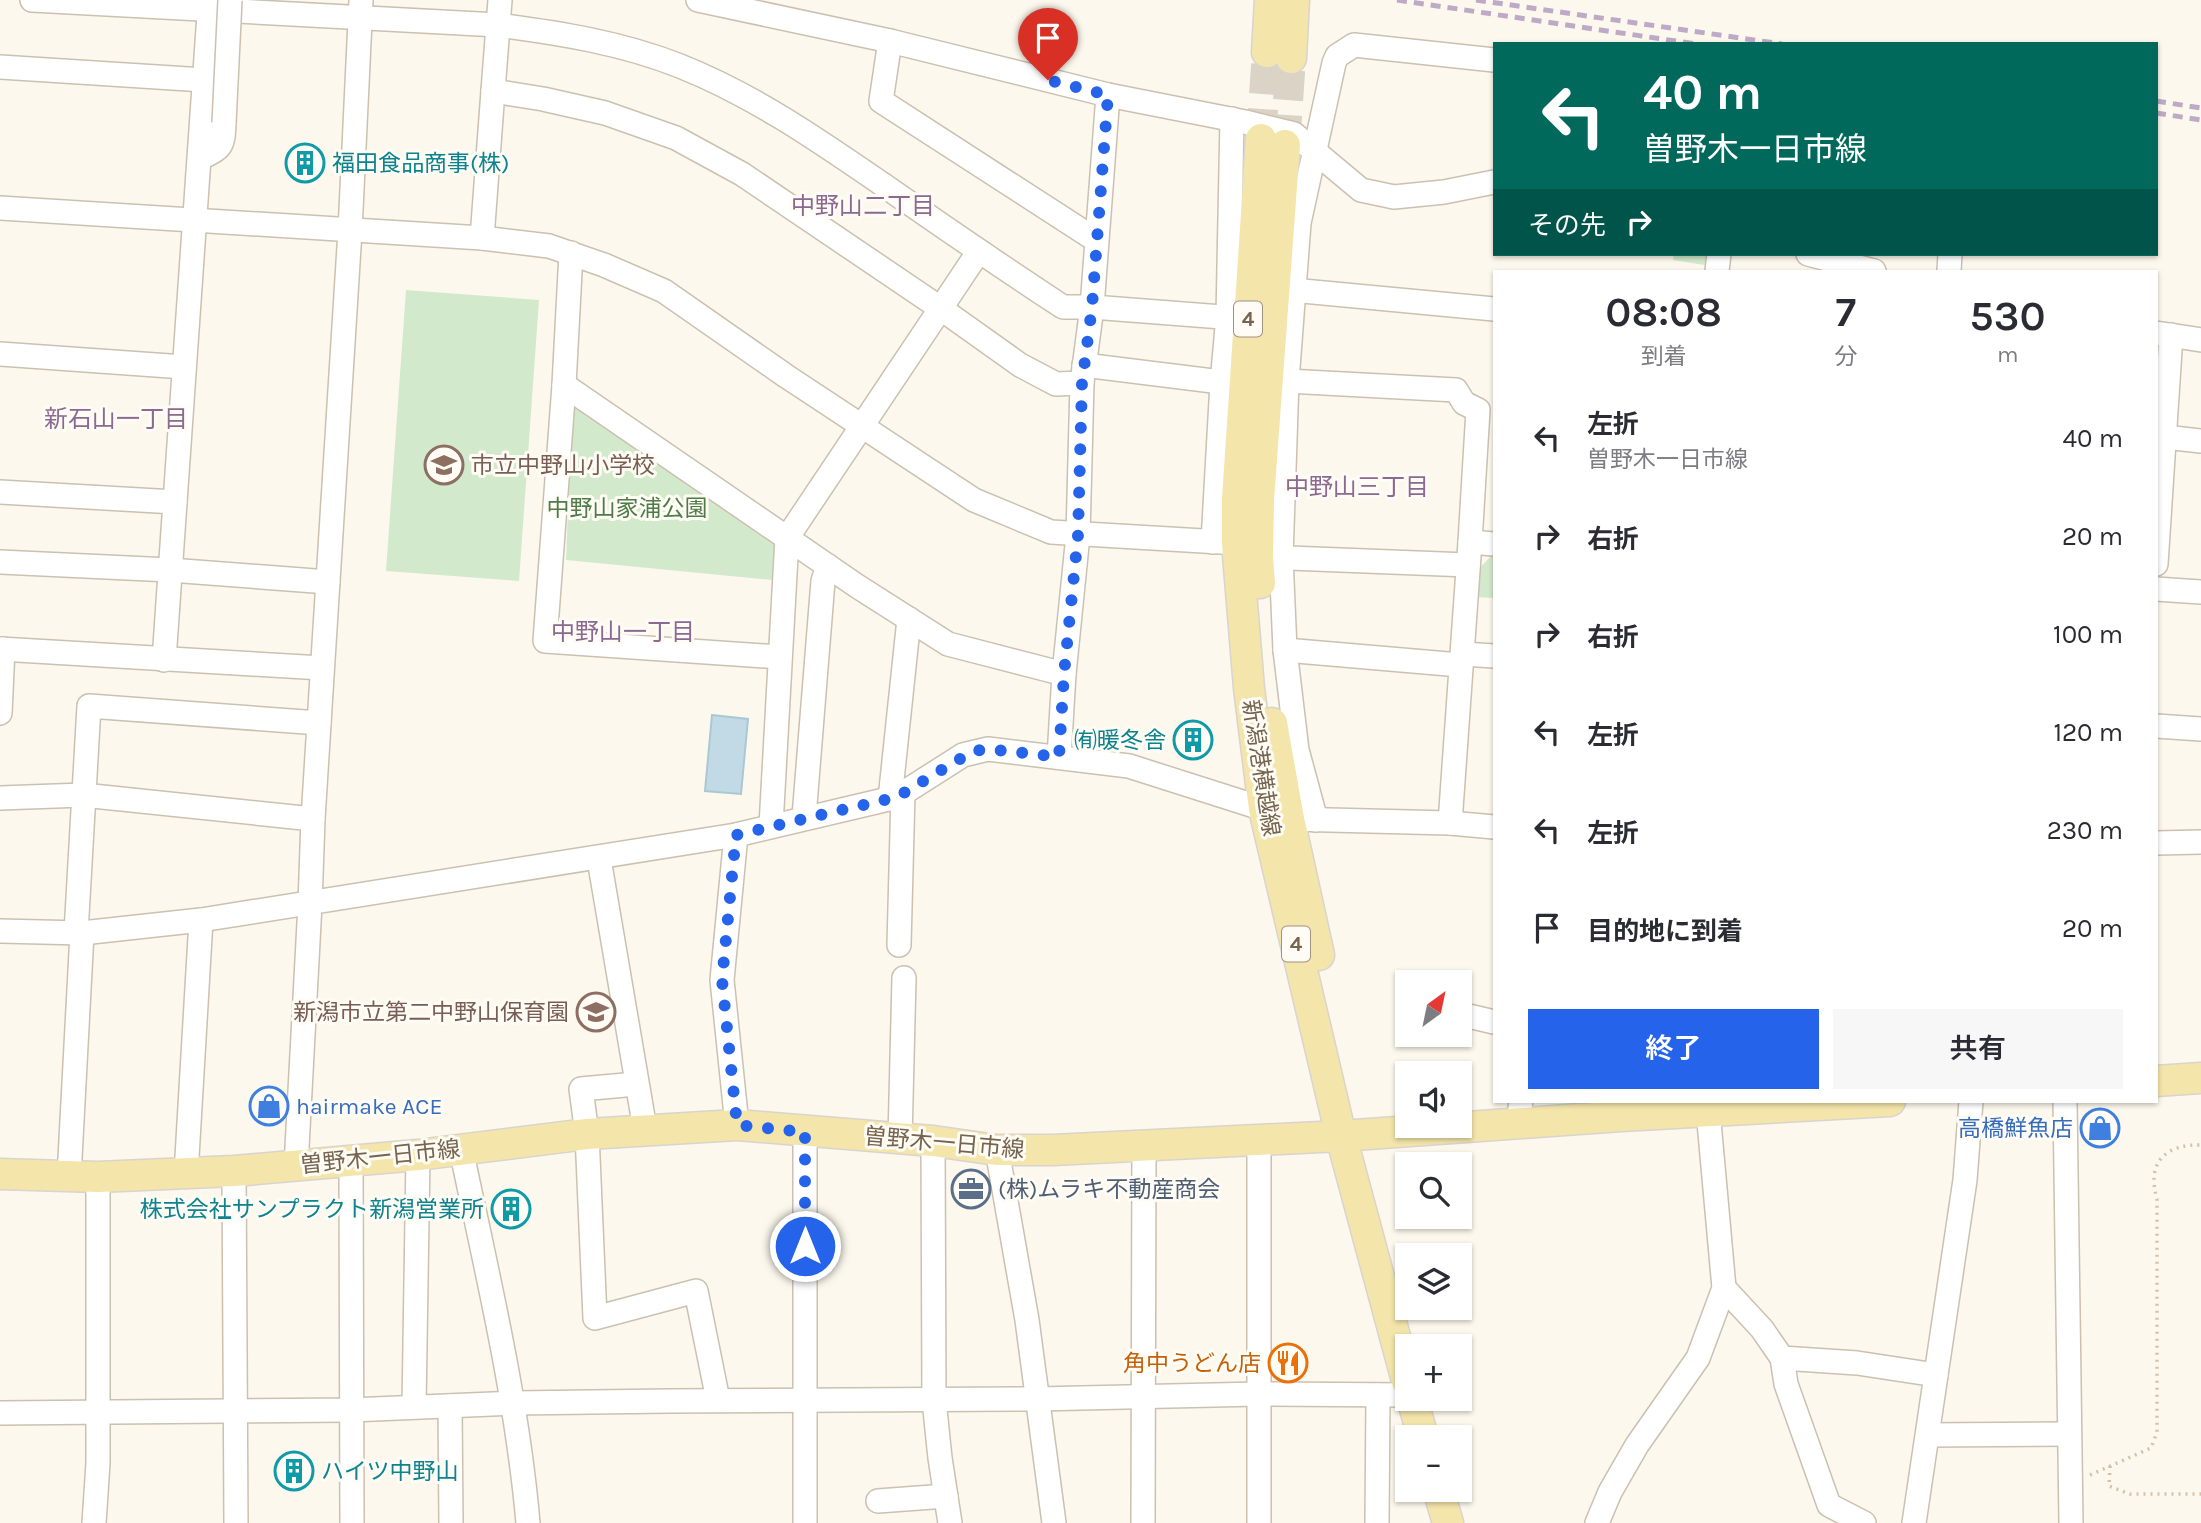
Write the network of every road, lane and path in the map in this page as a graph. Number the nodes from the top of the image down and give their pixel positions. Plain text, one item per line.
1 (32, 0) edge
2 (230, 0) edge
3 (500, 0) edge
4 (698, 0) edge
5 (1270, 0) edge
6 (1294, 0) edge
7 (210, 5) edge
8 (360, 9) edge
9 (498, 25) junction
10 (890, 41) junction
11 (1493, 60) edge
12 (0, 67) edge
13 (204, 80) junction
14 (493, 91) junction
15 (1108, 95) junction
16 (1232, 119) junction
17 (1315, 152) junction
18 (200, 158) junction
19 (1493, 182) edge
20 (0, 208) edge
21 (193, 220) junction
22 (350, 231) junction
23 (482, 238) junction
24 (1096, 240) junction
25 (979, 251) junction
26 (571, 253) junction
27 (1813, 256) edge
28 (1841, 267) edge
29 (1866, 270) edge
30 (1292, 290) junction
31 (1092, 307) junction
32 (940, 308) junction
33 (1493, 309) edge
34 (1238, 317) junction
35 (2164, 334) edge
36 (2201, 340) edge
37 (0, 354) edge
38 (184, 367) junction
39 (1083, 374) junction
40 (1287, 381) junction
41 (1233, 384) junction
42 (564, 386) junction
43 (860, 426) junction
44 (1486, 426) edge
45 (2160, 437) edge
46 (2201, 441) edge
47 (0, 492) edge
48 (2158, 500) edge
49 (175, 502) junction
50 (1078, 535) junction
51 (787, 538) junction
52 (1470, 541) junction
53 (1493, 544) edge
54 (1247, 550) junction
55 (0, 562) edge
56 (1468, 565) junction
57 (828, 566) junction
58 (170, 570) junction
59 (328, 582) junction
60 (2158, 589) edge
61 (2201, 592) edge
62 (909, 619) junction
63 (1, 649) edge
64 (1285, 650) junction
65 (1493, 656) edge
66 (780, 657) junction
67 (1462, 659) junction
68 (164, 660) junction
69 (322, 668) junction
70 (1064, 674) junction
71 (0, 713) edge
72 (319, 723) junction
73 (2158, 726) edge
74 (2201, 729) edge
75 (1059, 757) junction
76 (83, 795) junction
77 (896, 796) junction
78 (0, 798) edge
79 (1290, 816) junction
80 (804, 817) junction
81 (313, 819) junction
82 (1450, 823) junction
83 (771, 826) junction
84 (1493, 827) edge
85 (736, 835) junction
86 (2201, 842) edge
87 (2158, 843) edge
88 (599, 859) junction
89 (310, 904) junction
90 (201, 920) junction
91 (0, 932) edge
92 (79, 933) junction
93 (899, 945) dead end
94 (904, 978) dead end
95 (1472, 1017) edge
96 (1493, 1022) edge
97 (2201, 1077) edge
98 (2158, 1081) edge
99 (636, 1084) junction
100 (1854, 1103) edge
101 (1971, 1103) edge
102 (2065, 1103) edge
103 (1621, 1108) edge
104 (1708, 1111) junction
105 (1520, 1112) edge
106 (737, 1125) junction
107 (645, 1129) junction
108 (805, 1132) junction
109 (587, 1134) junction
110 (1349, 1135) junction
111 (900, 1139) junction
112 (1259, 1139) junction
113 (933, 1141) junction
114 (2201, 1145) edge
115 (1144, 1147) junction
116 (461, 1150) junction
117 (997, 1150) junction
118 (418, 1155) junction
119 (351, 1162) junction
120 (296, 1166) junction
121 (234, 1171) junction
122 (0, 1174) edge
123 (186, 1174) junction
124 (69, 1177) junction
125 (98, 1177) junction
126 (1724, 1288) junction
127 (1396, 1334) edge
128 (1414, 1334) edge
129 (1782, 1358) junction
130 (1936, 1375) junction
131 (1259, 1394) junction
132 (1378, 1395) junction
133 (1395, 1395) edge
134 (1143, 1398) junction
135 (1037, 1399) junction
136 (718, 1400) junction
137 (805, 1400) junction
138 (934, 1400) junction
139 (514, 1403) junction
140 (450, 1406) junction
141 (414, 1407) junction
142 (236, 1410) junction
143 (351, 1410) junction
144 (98, 1411) junction
145 (0, 1413) edge
146 (2069, 1434) junction
147 (1928, 1435) junction
148 (2110, 1466) junction
149 (2070, 1483) junction
150 (2201, 1494) edge
151 (946, 1496) junction
152 (878, 1501) dead end
153 (1442, 1502) edge
154 (1462, 1502) edge
155 (94, 1523) edge
156 (236, 1523) edge
157 (352, 1523) edge
158 (451, 1523) edge
159 (528, 1523) edge
160 (805, 1523) edge
161 (950, 1523) edge
162 (1054, 1523) edge
163 (1143, 1523) edge
164 (1259, 1523) edge
165 (1377, 1523) edge
166 (1448, 1523) edge
167 (1467, 1523) edge
168 (1597, 1523) edge
169 (1864, 1523) edge
170 (1914, 1523) edge
171 (2071, 1523) edge

1 - 7 street
2 - 18 street, bridge
3 - 9 street
4 - 10 street
5 - 6 main road
7 - 8 street
7 - 13 street
8 - 9 street
8 - 22 street
9 - 14 street
9 - 25 street
10 - 15 street
10 - 24 street
11 - 17 street
12 - 13 street
13 - 18 street
14 - 23 street
14 - 32 street
15 - 16 street
15 - 24 street
16 - 17 street
16 - 34 street
17 - 19 street
17 - 30 street
18 - 21 street
20 - 21 street
21 - 22 street
21 - 38 street
22 - 23 street
22 - 59 street
23 - 26 street
24 - 31 street
25 - 31 street
25 - 32 street
26 - 42 street
26 - 43 street
27 - 28 street
28 - 29 street
30 - 33 street
30 - 40 street
31 - 34 street
31 - 39 street
32 - 39 street
32 - 43 street
34 - 41 main road, 新潟港横越線 / 4
34 - 54 main road, 新潟港横越線 / 4
35 - 36 street
35 - 45 street
37 - 38 street
38 - 49 street
39 - 41 street
39 - 50 street
40 - 44 street
40 - 54 street
41 - 54 main road, 新潟港横越線 / 4
42 - 51 street
42 - 66 street
43 - 50 street
43 - 51 street
44 - 52 street
45 - 46 street
45 - 48 street
47 - 49 street
49 - 58 street
50 - 54 street
50 - 70 street
51 - 57 street
51 - 66 street
52 - 53 street
52 - 56 street
54 - 56 street
54 - 64 street
54 - 79 main road, 新潟港横越線 / 4
55 - 58 street
56 - 67 street
57 - 62 street
57 - 80 street
58 - 59 street
58 - 68 street
59 - 69 street
60 - 61 street
62 - 70 street
62 - 77 street
63 - 68 street
63 - 71 street
64 - 67 street
64 - 79 street
65 - 67 street
66 - 83 street
67 - 82 street
68 - 69 street
69 - 72 street
70 - 75 street
72 - 76 street
72 - 81 street
73 - 74 street
75 - 77 street
75 - 79 street
76 - 78 street
76 - 81 street
76 - 92 street
77 - 80 street
77 - 93 street
79 - 82 street
79 - 110 main road, 新潟港横越線 / 4
80 - 83 street
81 - 89 street
82 - 84 street
83 - 85 street
85 - 88 street
85 - 106 street
86 - 87 street
88 - 89 street
88 - 99 street
89 - 90 street
89 - 120 street
90 - 92 street
90 - 123 street
91 - 92 street
92 - 124 street
94 - 111 street
95 - 96 street
97 - 98 main road
99 - 107 street
99 - 109 street
100 - 104 main road, 曽野木一日市線
101 - 130 street
102 - 146 street
103 - 104 main road, 曽野木一日市線
103 - 105 main road, 曽野木一日市線
104 - 126 street
105 - 110 main road, 曽野木一日市線
106 - 107 main road, 曽野木一日市線
106 - 108 main road, 曽野木一日市線
107 - 109 main road, 曽野木一日市線
108 - 111 main road, 曽野木一日市線
108 - 137 street
109 - 116 main road, 曽野木一日市線
109 - 136 street
110 - 112 main road, 曽野木一日市線
110 - 127 main road, 新潟港横越線 / 4
110 - 128 main road, 新潟港横越線 / 4
111 - 113 main road, 曽野木一日市線
112 - 115 main road, 曽野木一日市線
112 - 131 street
113 - 117 main road, 曽野木一日市線
113 - 138 street
114 - 148 path
115 - 117 main road, 曽野木一日市線
115 - 134 street
116 - 118 main road, 曽野木一日市線
116 - 139 street
117 - 135 street
118 - 119 main road, 曽野木一日市線
118 - 141 street
119 - 120 main road, 曽野木一日市線
119 - 143 street
120 - 121 main road, 曽野木一日市線
121 - 123 main road, 曽野木一日市線
121 - 142 street
122 - 124 main road, 曽野木一日市線
123 - 125 main road, 曽野木一日市線
124 - 125 main road, 曽野木一日市線
125 - 144 street
126 - 129 street
126 - 168 street
129 - 130 street
129 - 169 street
130 - 147 street
131 - 132 street
131 - 134 street
131 - 164 street
132 - 133 street
132 - 165 street
134 - 135 street
134 - 163 street
135 - 138 street
135 - 162 street
136 - 137 street
136 - 139 street
137 - 138 street
137 - 160 street
138 - 151 street
139 - 140 street
139 - 159 street
140 - 141 street
140 - 158 street
141 - 143 street
142 - 143 street
142 - 144 street
142 - 156 street
143 - 157 street
144 - 145 street
144 - 155 street
146 - 147 street
146 - 149 street
147 - 170 street
148 - 149 path
148 - 150 path
149 - 171 street
151 - 152 street
151 - 161 street
153 - 166 main road
154 - 167 main road

